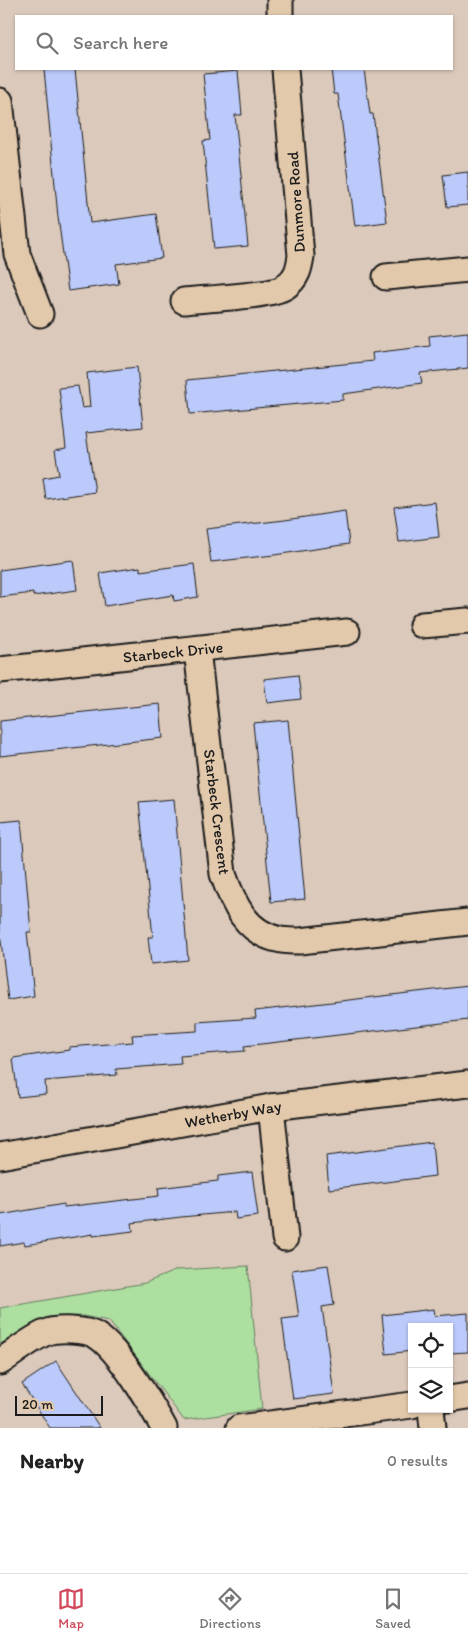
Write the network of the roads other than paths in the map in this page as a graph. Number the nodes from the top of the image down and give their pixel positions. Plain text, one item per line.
1 (280, 0) edge
2 (280, 15) edge
3 (285, 70) edge
4 (0, 101) edge
5 (468, 269) edge
6 (386, 277) dead end
7 (184, 301) dead end
8 (40, 314) dead end
9 (468, 621) edge
10 (422, 625) dead end
11 (346, 632) dead end
12 (197, 650) junction
13 (0, 670) edge
14 (468, 922) edge
15 (468, 1084) edge
16 (271, 1107) junction
17 (0, 1156) edge
18 (285, 1238) dead end
19 (0, 1362) edge
20 (468, 1396) edge
21 (453, 1398) edge
22 (408, 1406) edge
23 (431, 1413) edge
24 (164, 1428) edge
25 (239, 1428) edge
26 (433, 1428) edge

1 - 2 street
3 - 7 street, Dunmore Road
4 - 8 street
5 - 6 street
9 - 10 street
11 - 12 street, Starbeck Drive
12 - 13 street, Starbeck Drive
12 - 14 street, Starbeck Crescent
15 - 16 street, Wetherby Way
16 - 17 street, Wetherby Way
16 - 18 street
19 - 24 street
20 - 21 street
22 - 25 street
23 - 26 street

